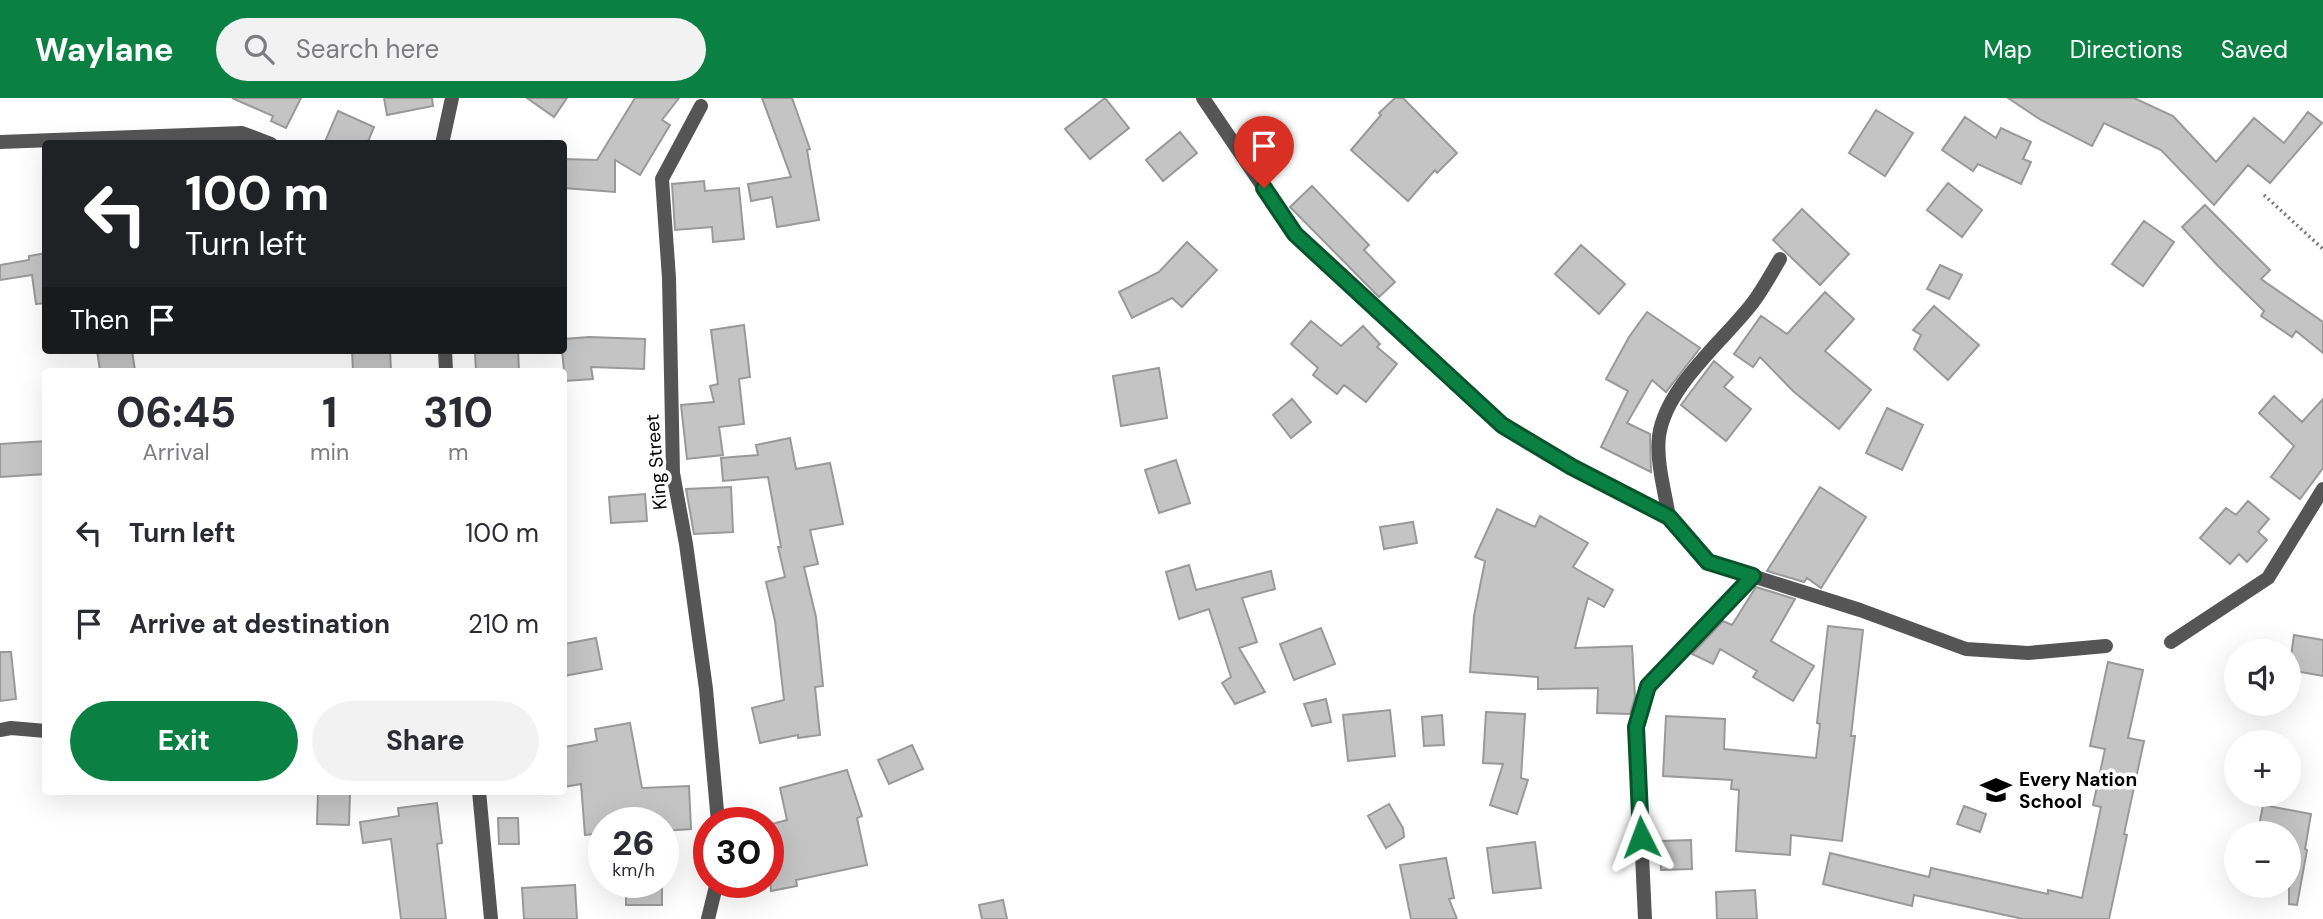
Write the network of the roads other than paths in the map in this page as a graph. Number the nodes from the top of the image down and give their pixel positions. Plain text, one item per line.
1 (452, 98) edge
2 (1203, 98) edge
3 (701, 106) dead end
4 (42, 140) edge
5 (54, 140) edge
6 (260, 140) edge
7 (443, 140) edge
8 (0, 142) edge
9 (1780, 259) dead end
10 (2323, 489) edge
11 (1669, 517) junction
12 (1753, 576) junction
13 (2171, 642) dead end
14 (2106, 646) dead end
15 (0, 730) edge
16 (42, 732) edge
17 (479, 795) edge
18 (717, 807) edge
19 (713, 898) edge
20 (491, 919) edge
21 (708, 919) edge
22 (1645, 919) edge

1 - 7 street
2 - 11 street
3 - 18 street, King Street
4 - 8 street
5 - 6 street
9 - 11 street
10 - 13 street
11 - 12 street
12 - 14 street
12 - 22 street
15 - 16 street
17 - 20 street
19 - 21 street

